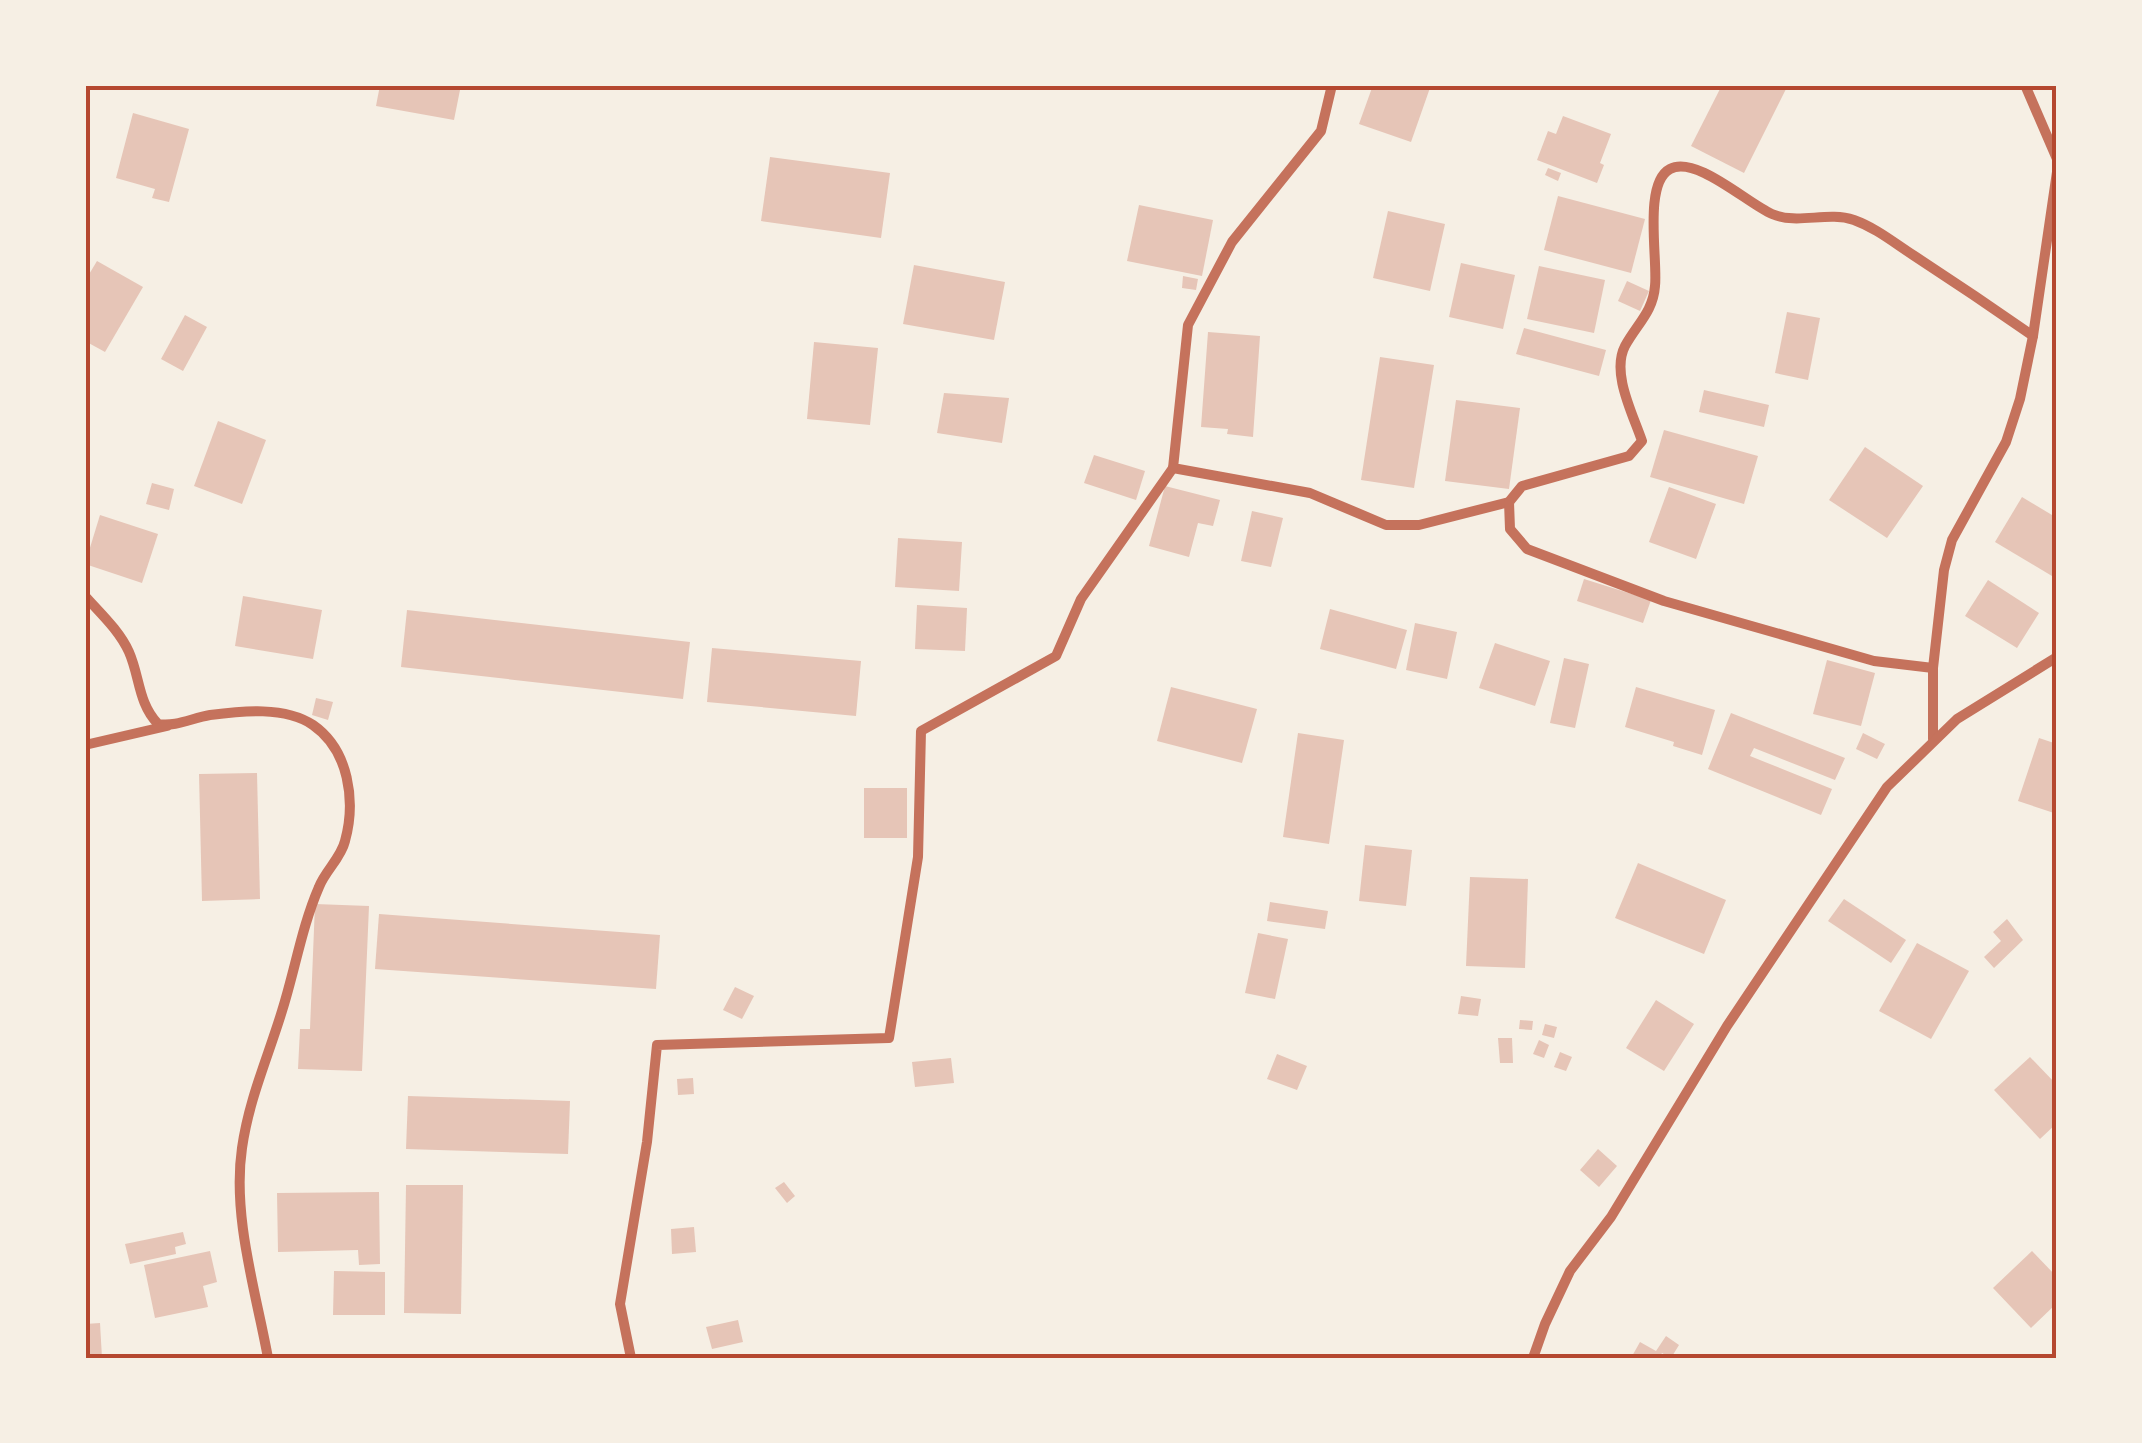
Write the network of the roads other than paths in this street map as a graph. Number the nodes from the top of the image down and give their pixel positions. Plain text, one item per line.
1 (1332, 85) edge
2 (2026, 85) edge
3 (2057, 159) edge
4 (2057, 172) edge
5 (2033, 336) junction
6 (1174, 468) junction
7 (1509, 502) junction
8 (85, 596) edge
9 (2057, 657) edge
10 (1933, 668) junction
11 (169, 726) junction
12 (1933, 740) junction
13 (85, 744) edge
14 (268, 1358) edge
15 (631, 1358) edge
16 (1533, 1358) edge

1 - 6 street
2 - 3 street
4 - 5 street
5 - 7 street
5 - 10 street
6 - 7 street
6 - 15 street
7 - 10 street
8 - 11 street
9 - 12 street
10 - 12 street
11 - 13 street
11 - 14 street
12 - 16 street

